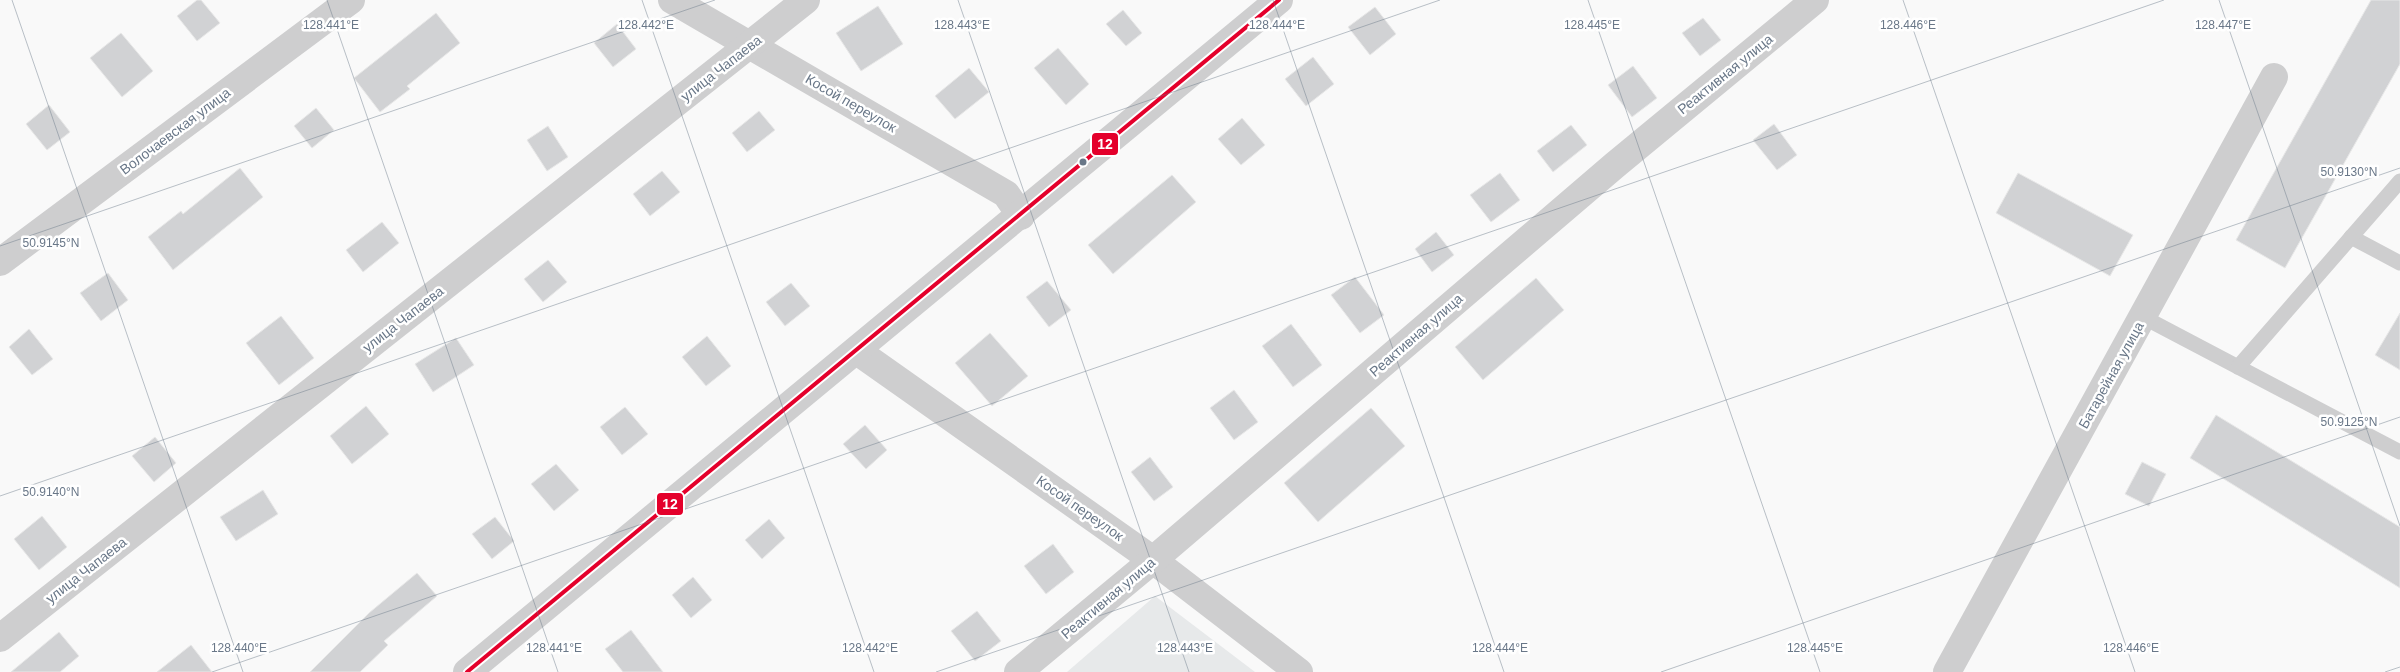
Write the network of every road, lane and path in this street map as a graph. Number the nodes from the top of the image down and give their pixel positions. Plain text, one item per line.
1 (351, 0) edge
2 (672, 0) edge
3 (806, 0) edge
4 (1279, 0) edge
5 (1815, 0) edge
6 (750, 45) junction
7 (2274, 77) dead end
8 (2400, 181) edge
9 (1021, 216) junction
10 (2351, 237) junction
11 (0, 262) edge
12 (2400, 263) edge
13 (2143, 317) junction
14 (856, 351) junction
15 (2238, 366) junction
16 (2400, 452) edge
17 (1153, 560) junction
18 (0, 638) edge
19 (467, 672) edge
20 (1018, 672) edge
21 (1299, 672) edge
22 (1947, 672) edge

1 - 11 street, Волочаевская улица
2 - 6 street, Косой переулок
3 - 6 street, улица Чапаева
4 - 9 street
5 - 17 street, Реактивная улица
6 - 9 street, Косой переулок
6 - 18 street, улица Чапаева
7 - 13 street, Батарейная улица
8 - 10 lane
9 - 14 street
10 - 12 lane
10 - 15 lane
13 - 15 lane
13 - 22 street, Батарейная улица
14 - 17 street, Косой переулок
14 - 19 street
15 - 16 lane
17 - 20 street, Реактивная улица
17 - 21 street, Косой переулок

